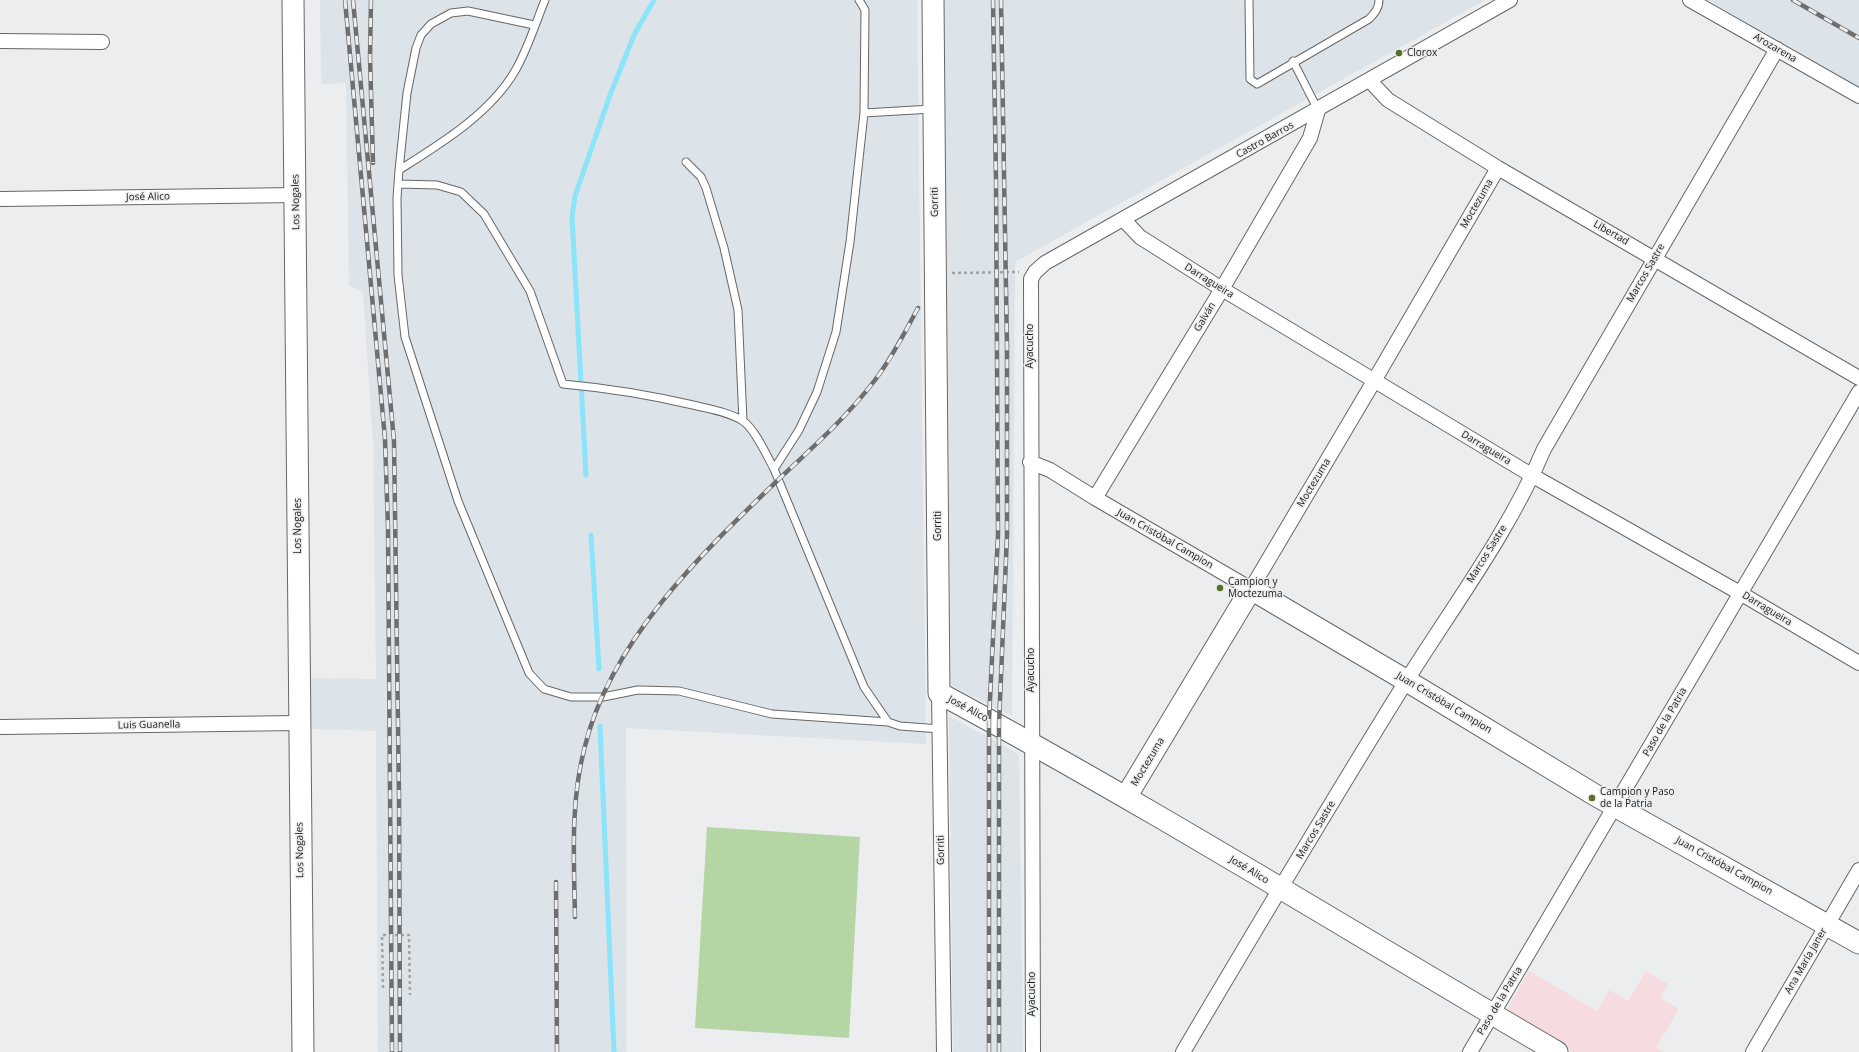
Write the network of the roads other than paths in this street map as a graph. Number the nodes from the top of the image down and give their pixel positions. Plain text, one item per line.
1 (293, 0) edge
2 (545, 0) edge
3 (859, 0) edge
4 (933, 0) edge
5 (1249, 0) edge
6 (1379, 0) edge
7 (1510, 0) edge
8 (1690, 0) edge
9 (534, 25) junction
10 (0, 41) edge
11 (102, 42) dead end
12 (1777, 49) junction
13 (1293, 62) junction
14 (1369, 80) junction
15 (1859, 96) edge
16 (934, 109) junction
17 (1318, 110) junction
18 (864, 113) junction
19 (686, 162) dead end
20 (1498, 168) junction
21 (399, 170) junction
22 (398, 184) junction
23 (296, 195) junction
24 (0, 200) edge
25 (1123, 219) junction
26 (1654, 258) junction
27 (1030, 287) joint
28 (1222, 289) junction
29 (1859, 378) edge
30 (1374, 381) junction
31 (1859, 392) edge
32 (743, 421) junction
33 (1030, 462) junction
34 (774, 469) junction
35 (1533, 476) junction
36 (1095, 498) junction
37 (1251, 589) junction
38 (1740, 593) junction
39 (1859, 664) edge
40 (1407, 681) junction
41 (939, 693) junction
42 (888, 722) junction
43 (298, 723) junction
44 (0, 727) edge
45 (940, 729) junction
46 (1031, 744) junction
47 (1126, 797) junction
48 (1616, 805) junction
49 (1859, 870) edge
50 (1280, 888) junction
51 (1827, 924) junction
52 (1859, 943) edge
53 (1492, 1014) junction
54 (303, 1052) edge
55 (944, 1052) edge
56 (1033, 1052) edge
57 (1183, 1052) edge
58 (1470, 1052) edge
59 (1557, 1052) edge
60 (1753, 1052) edge

1 - 23 street, Los Nogales
2 - 9 lane
3 - 18 lane
4 - 16 street, Gorriti
5 - 13 lane
6 - 13 lane
7 - 14 street, Castro Barros
8 - 12 street, Arozarena
9 - 21 lane
9 - 21 lane
10 - 11 street
12 - 15 street, Arozarena
12 - 26 street, Marcos Sastre
13 - 17 lane
14 - 17 street, Castro Barros
14 - 20 street, Libertad
16 - 18 lane
16 - 41 street, Gorriti
17 - 25 street, Castro Barros
17 - 28 street, Galván
18 - 34 lane
19 - 32 lane
20 - 26 street, Libertad
20 - 30 street, Moctezuma
21 - 22 lane
22 - 32 lane
22 - 42 lane
23 - 24 street, José Alico
23 - 43 street, Los Nogales
25 - 27 street, Castro Barros
25 - 28 street, Darragueira
26 - 29 street, Libertad
26 - 35 street, Marcos Sastre
27 - 33 street, Ayacucho
28 - 30 street, Darragueira
28 - 36 street, Galván
30 - 35 street, Darragueira
30 - 37 street, Moctezuma
31 - 38 street, Paso de la Patria
32 - 34 lane
33 - 36 street, Juan Cristóbal Campion
33 - 46 street, Ayacucho
34 - 42 lane
35 - 38 street, Darragueira
35 - 40 street, Marcos Sastre
36 - 37 street, Juan Cristóbal Campion
37 - 40 street, Juan Cristóbal Campion
37 - 47 street, Moctezuma
38 - 39 street, Darragueira
38 - 48 street, Paso de la Patria
40 - 48 street, Juan Cristóbal Campion
40 - 50 street, Marcos Sastre
41 - 45 street, Gorriti
41 - 46 street, José Alico
42 - 45 lane
43 - 44 street, Luis Guanella
43 - 54 street, Los Nogales
45 - 55 street, Gorriti
46 - 47 street, José Alico
46 - 56 street, Ayacucho
47 - 50 street, José Alico
48 - 51 street, Juan Cristóbal Campion
48 - 53 street, Paso de la Patria
49 - 51 street, Ana María Janer
50 - 53 street, José Alico
50 - 57 street, Marcos Sastre
51 - 52 street, Juan Cristóbal Campion
51 - 60 street, Ana María Janer
53 - 58 street, Paso de la Patria
53 - 59 street, José Alico

